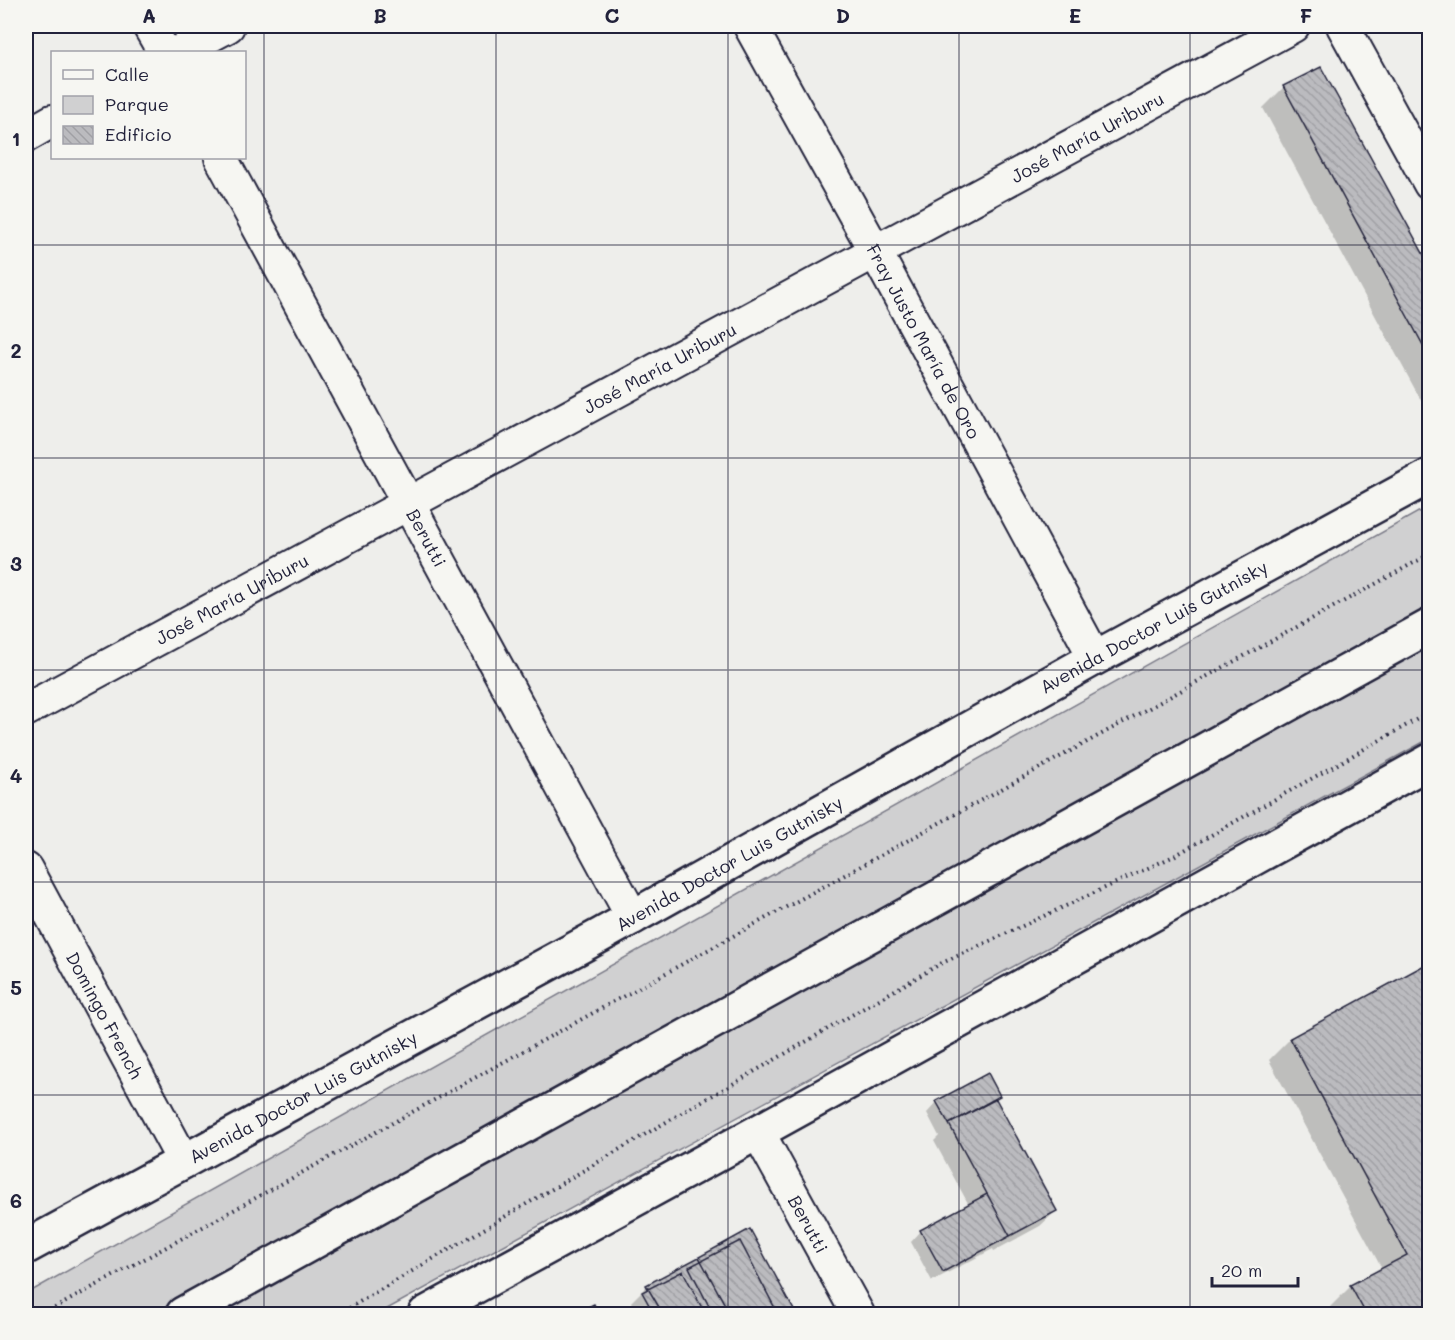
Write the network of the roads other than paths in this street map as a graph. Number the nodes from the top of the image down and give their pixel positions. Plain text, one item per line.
1 (149, 26) edge
2 (228, 26) edge
3 (750, 26) edge
4 (1293, 26) edge
5 (1343, 26) edge
6 (163, 51) edge
7 (181, 51) edge
8 (51, 122) edge
9 (26, 136) edge
10 (221, 159) edge
11 (1430, 184) edge
12 (875, 251) junction
13 (1430, 476) edge
14 (408, 504) junction
15 (1430, 626) edge
16 (1095, 658) junction
17 (26, 710) edge
18 (1430, 761) edge
19 (26, 869) edge
20 (633, 918) junction
21 (758, 1132) junction
22 (184, 1162) junction
23 (26, 1247) edge
24 (183, 1314) edge
25 (425, 1314) edge
26 (858, 1314) edge

1 - 6 street
2 - 7 street
3 - 12 street, Fray Justo María de Oro
4 - 12 street, José María Uriburu
5 - 11 street
8 - 9 street
10 - 14 street, Berutti
12 - 14 street, José María Uriburu
12 - 16 street, Fray Justo María de Oro
13 - 16 main road, Avenida Doctor Luis Gutnisky
14 - 17 street, José María Uriburu
14 - 20 street, Berutti
15 - 24 main road
16 - 20 main road, Avenida Doctor Luis Gutnisky
18 - 21 main road
19 - 22 street, Domingo French
20 - 22 main road, Avenida Doctor Luis Gutnisky
21 - 25 main road
21 - 26 street, Berutti
22 - 23 main road, Avenida Doctor Luis Gutnisky

